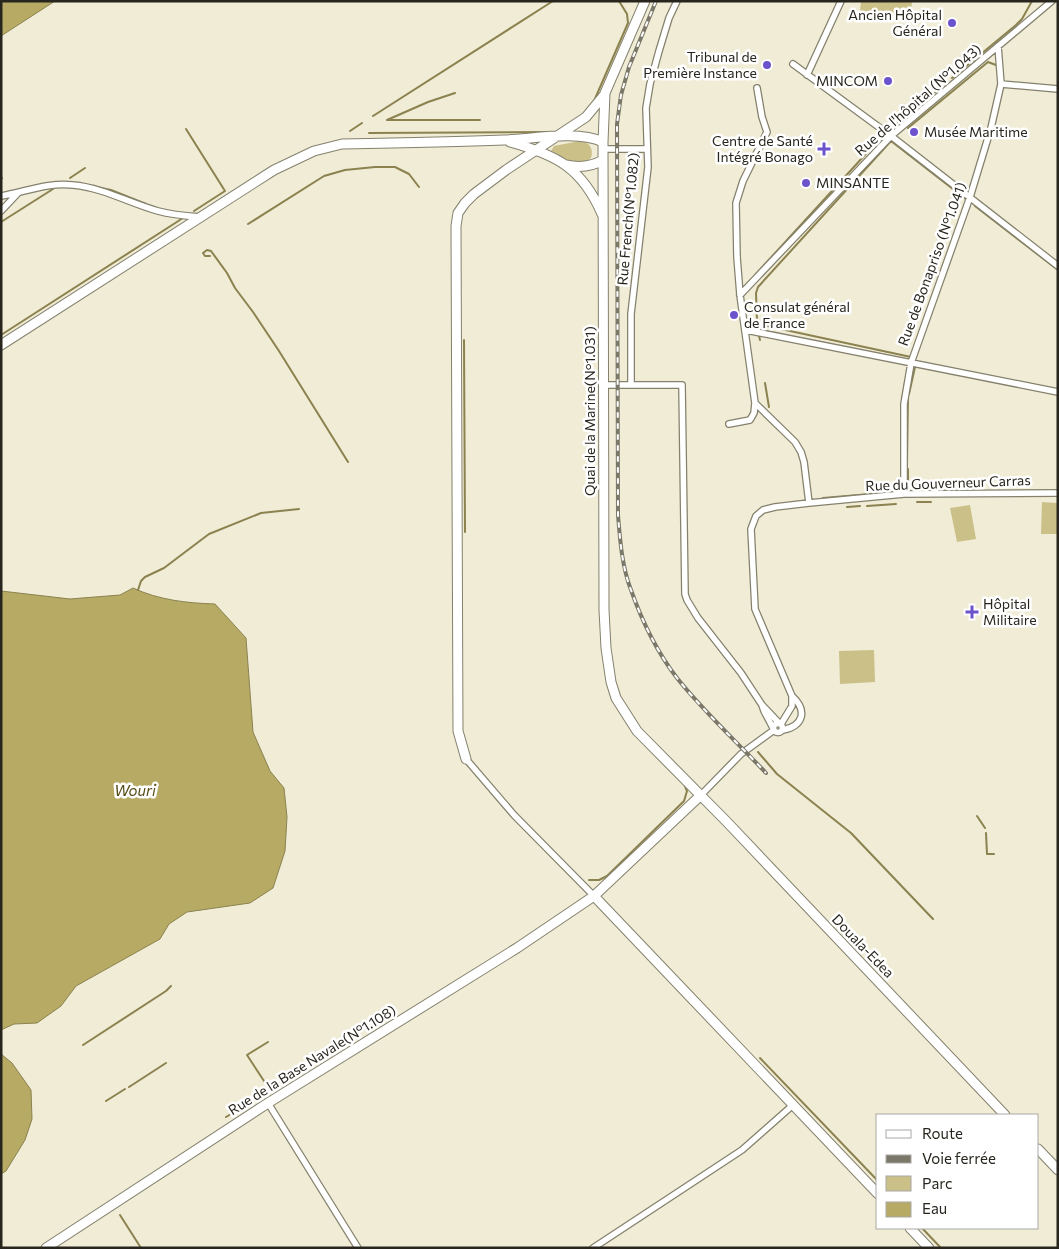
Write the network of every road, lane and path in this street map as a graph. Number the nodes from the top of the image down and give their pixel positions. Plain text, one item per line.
1 (646, 1) edge
2 (677, 1) edge
3 (841, 1) edge
4 (1042, 1) edge
5 (1052, 1) edge
6 (1042, 8) junction
7 (998, 46) junction
8 (793, 64) dead end
9 (807, 75) junction
10 (1001, 84) junction
11 (757, 88) dead end
12 (1058, 89) edge
13 (605, 93) junction
14 (891, 136) junction
15 (556, 137) junction
16 (504, 140) junction
17 (603, 146) junction
18 (647, 149) junction
19 (536, 150) junction
20 (604, 160) junction
21 (564, 164) junction
22 (18, 193) junction
23 (1, 196) edge
24 (970, 197) junction
25 (1, 211) edge
26 (200, 217) junction
27 (604, 218) junction
28 (1058, 266) edge
29 (740, 295) junction
30 (746, 330) junction
31 (1, 345) edge
32 (911, 363) junction
33 (604, 385) junction
34 (631, 385) junction
35 (1058, 392) edge
36 (755, 403) junction
37 (729, 424) dead end
38 (1058, 493) edge
39 (904, 494) junction
40 (809, 503) junction
41 (792, 696) junction
42 (762, 705) junction
43 (781, 726) junction
44 (774, 729) junction
45 (466, 760) joint
46 (701, 795) junction
47 (594, 896) junction
48 (268, 1103) junction
49 (793, 1105) junction
50 (1004, 1114) edge
51 (1039, 1150) edge
52 (1058, 1170) edge
53 (876, 1192) edge
54 (911, 1229) edge
55 (46, 1248) edge
56 (358, 1248) edge
57 (593, 1248) edge
58 (929, 1248) edge

1 - 13 main road, Quai de la Marine(N°1.031)
2 - 18 street, Rue French(N°1.082)
3 - 9 street
4 - 6 street
5 - 6 street, Rue de l'hôpital (N°1.043)
6 - 7 street, Rue de l'hôpital (N°1.043)
7 - 10 street, Rue de Bonapriso (N°1.041)
7 - 14 street, Rue de l'hôpital (N°1.043)
8 - 9 street
9 - 14 street
10 - 12 street
10 - 24 street, Rue de Bonapriso (N°1.041)
11 - 29 street
13 - 15 main road
13 - 17 main road, Quai de la Marine(N°1.031)
14 - 24 street
14 - 29 street, Rue de l'hôpital (N°1.043)
15 - 16 main road
15 - 17 main road
15 - 19 main road
16 - 19 main road
16 - 26 main road
17 - 18 street
17 - 20 main road, Quai de la Marine(N°1.031)
18 - 34 street, Rue French(N°1.082)
19 - 21 main road
19 - 45 main road
20 - 21 main road
20 - 27 main road, Quai de la Marine(N°1.031)
21 - 27 main road
22 - 23 street
22 - 25 street
22 - 26 street
24 - 28 street
24 - 32 street, Rue de Bonapriso (N°1.041)
26 - 31 main road
27 - 33 main road, Quai de la Marine(N°1.031)
29 - 30 street
30 - 32 street
30 - 36 street
32 - 35 street
32 - 39 street, Rue de Bonapriso (N°1.041)
33 - 34 street
33 - 46 main road, Quai de la Marine(N°1.031)
34 - 42 street
36 - 37 street
36 - 40 street
38 - 39 street, Rue du Gouverneur Carras
39 - 40 street, Rue du Gouverneur Carras
40 - 41 street, Rue du Gouverneur Carras
41 - 43 street
41 - 43 street, Rue du Gouverneur Carras
42 - 43 street
42 - 44 street
43 - 44 street
44 - 46 street
45 - 47 street
46 - 47 main road
46 - 50 main road, Douala-Edea
47 - 48 main road, Rue de la Base Navale(N°1.108)
47 - 49 main road
48 - 55 main road, Rue de la Base Navale(N°1.108)
48 - 56 street
49 - 53 main road
49 - 57 street
51 - 52 main road
54 - 58 main road

